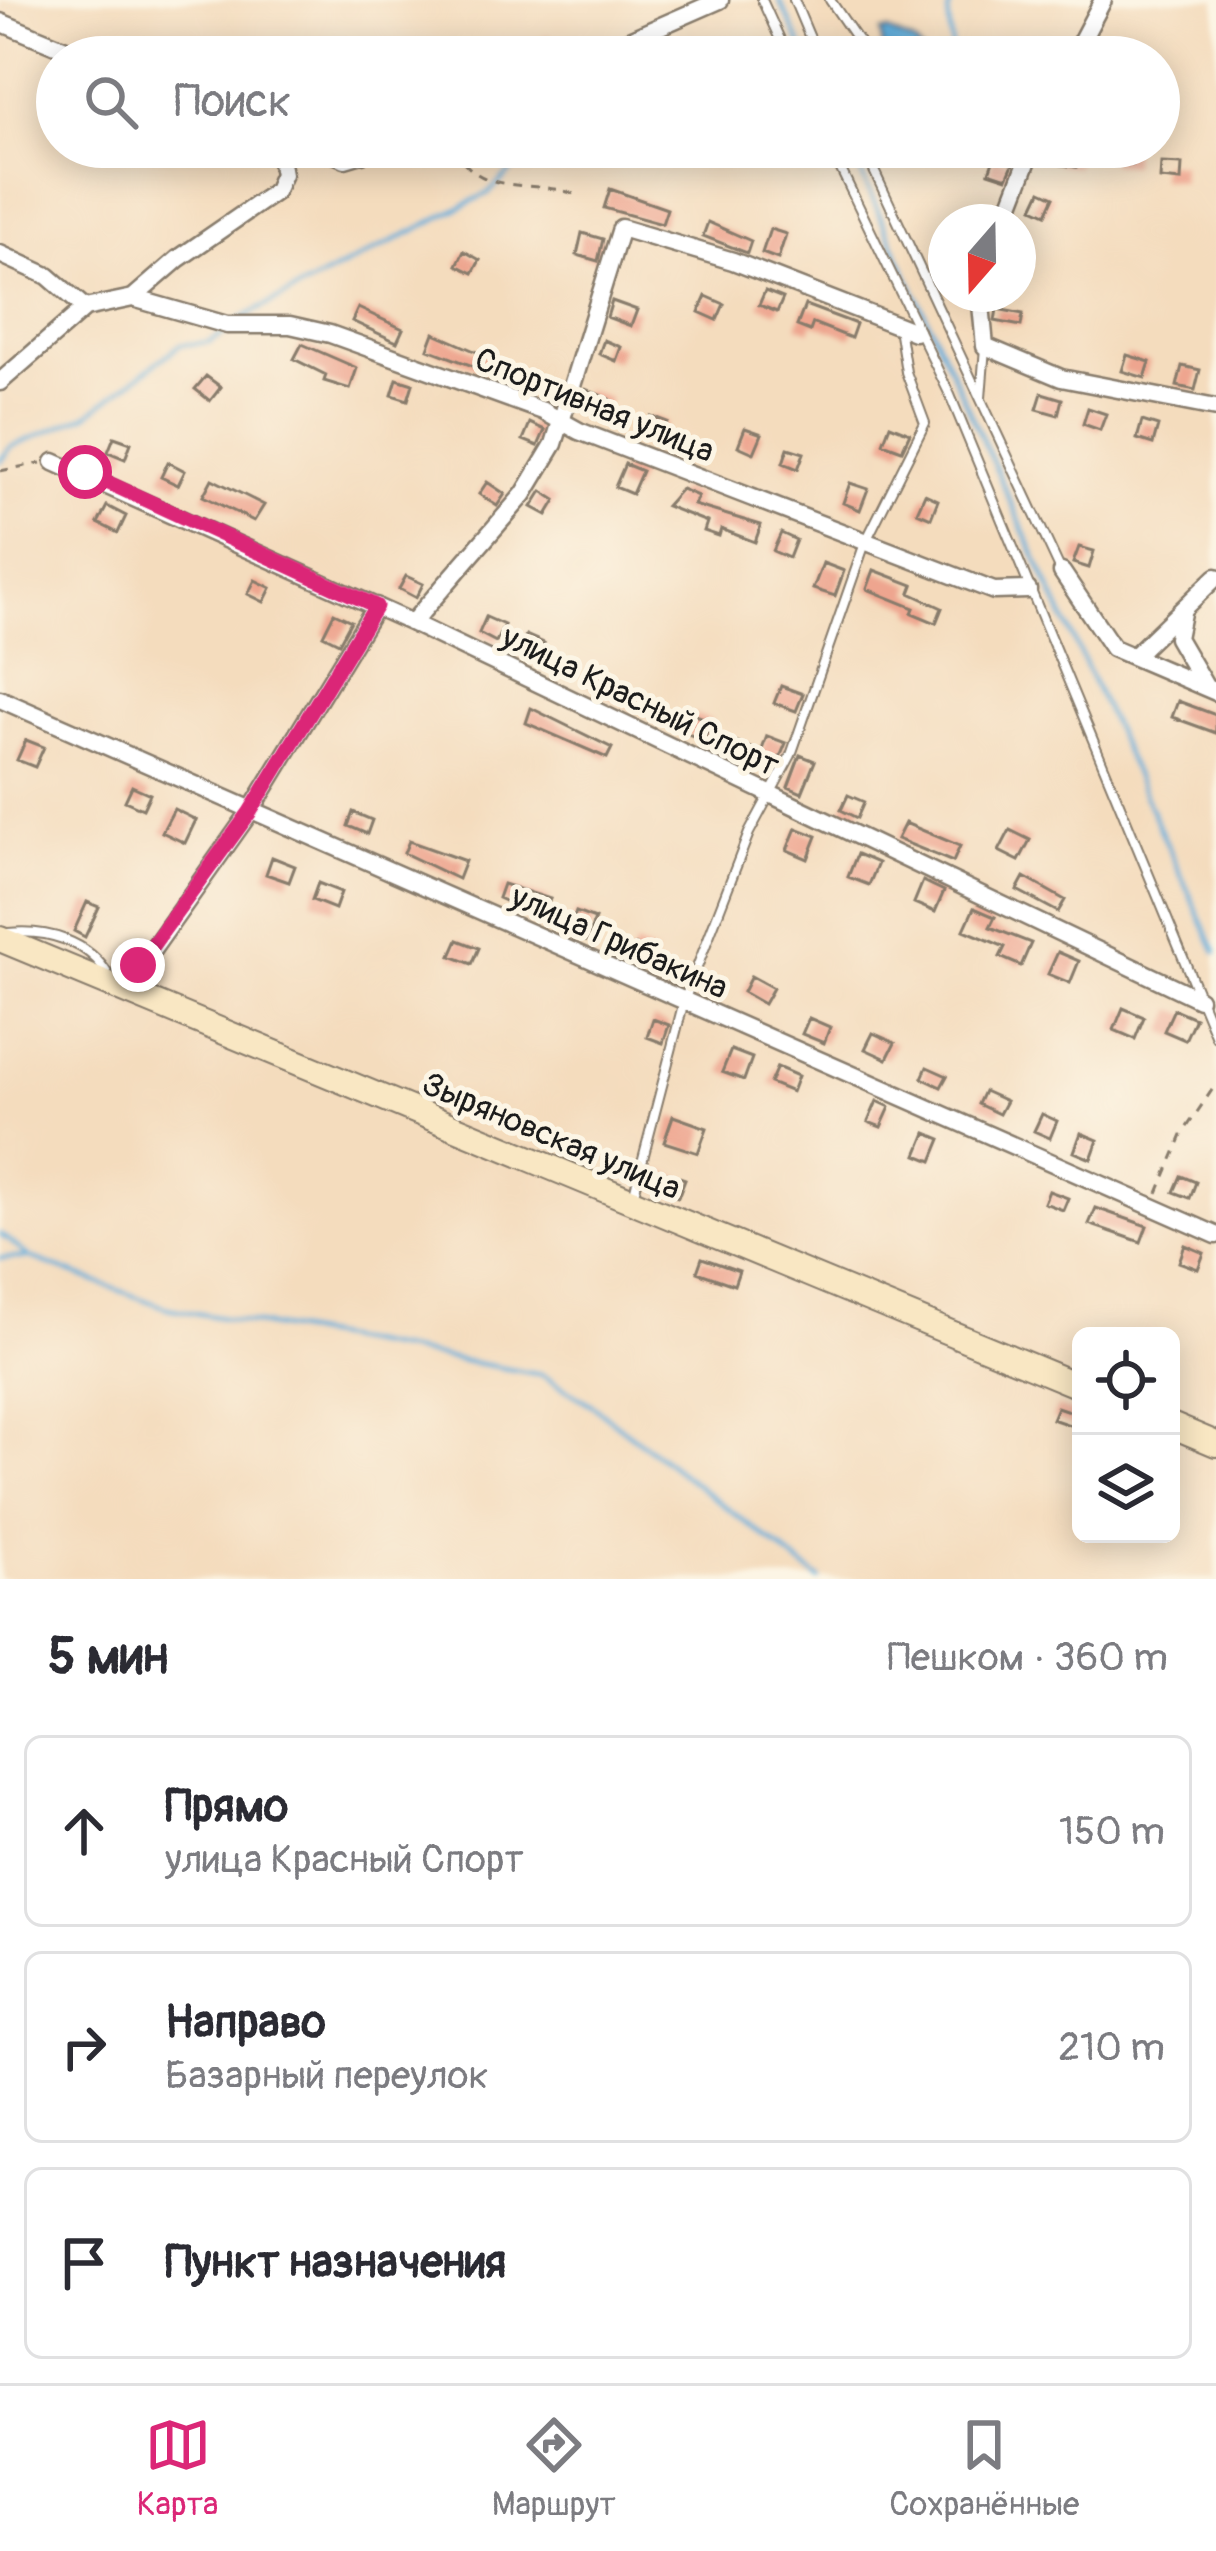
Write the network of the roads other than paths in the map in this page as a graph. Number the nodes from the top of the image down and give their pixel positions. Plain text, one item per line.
1 (720, 0) edge
2 (762, 0) edge
3 (794, 0) edge
4 (830, 0) edge
5 (1103, 0) edge
6 (0, 22) edge
7 (638, 36) edge
8 (778, 36) edge
9 (809, 36) edge
10 (855, 36) edge
11 (1083, 36) edge
12 (36, 37) edge
13 (282, 168) edge
14 (839, 168) edge
15 (872, 168) edge
16 (1020, 168) edge
17 (1009, 204) edge
18 (0, 254) edge
19 (133, 298) junction
20 (85, 308) junction
21 (982, 312) edge
22 (907, 329) junction
23 (986, 346) junction
24 (960, 356) junction
25 (0, 382) edge
26 (981, 404) junction
27 (1216, 408) edge
28 (561, 422) junction
29 (54, 462) road end
30 (866, 543) junction
31 (1062, 572) joint
32 (1216, 578) edge
33 (1028, 590) junction
34 (376, 606) junction
35 (1182, 612) junction
36 (412, 623) junction
37 (1135, 655) junction
38 (1212, 690) edge
39 (0, 699) edge
40 (773, 796) junction
41 (250, 812) junction
42 (0, 936) edge
43 (119, 989) junction
44 (1199, 999) junction
45 (684, 1001) junction
46 (1216, 1037) edge
47 (631, 1204) junction
48 (1216, 1235) edge
49 (1072, 1383) edge
50 (1180, 1429) edge
51 (1216, 1444) edge

1 - 7 street
2 - 8 lane
3 - 9 lane
4 - 10 lane
5 - 11 street
6 - 12 street
13 - 19 street
14 - 22 lane
15 - 24 lane
16 - 17 street
18 - 20 street
19 - 20 street
19 - 28 street, Спортивная улица
20 - 25 street
21 - 23 street
22 - 28 street
22 - 30 lane
22 - 33 lane
23 - 24 lane
23 - 26 lane
23 - 27 street
24 - 26 lane
26 - 31 lane
28 - 30 street, Спортивная улица
28 - 36 street
29 - 34 street, улица Красный Спорт
30 - 33 street, Спортивная улица
30 - 40 lane
31 - 37 street
32 - 35 street
33 - 44 lane
34 - 36 street, улица Красный Спорт
34 - 41 street
35 - 37 street
35 - 38 street
36 - 40 street, улица Красный Спорт
37 - 38 street
39 - 41 street, улица Грибакина
40 - 44 street, улица Красный Спорт
40 - 45 lane
41 - 43 street
41 - 45 street, улица Грибакина
42 - 43 street, Зыряновская улица
43 - 47 street, Зыряновская улица
44 - 46 lane
45 - 47 lane
45 - 48 street, улица Грибакина
47 - 49 street, Зыряновская улица
50 - 51 street

